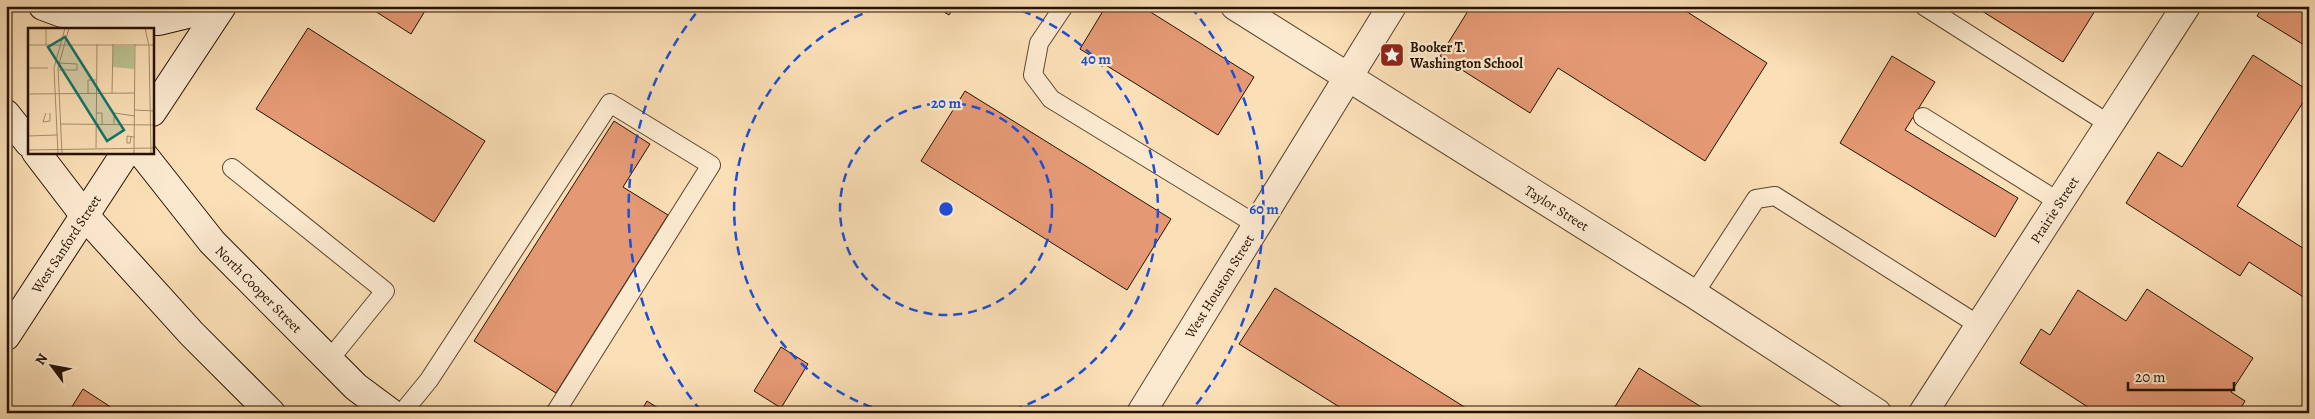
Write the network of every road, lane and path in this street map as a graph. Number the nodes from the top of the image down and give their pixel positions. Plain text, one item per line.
1 (29, 6) edge
2 (43, 6) edge
3 (221, 6) edge
4 (1064, 6) edge
5 (1235, 6) edge
6 (1392, 6) edge
7 (1924, 6) edge
8 (2186, 6) edge
9 (46, 28) edge
10 (1347, 78) junction
11 (154, 109) edge
12 (6, 114) edge
13 (1923, 118) dead end
14 (2109, 124) junction
15 (28, 142) edge
16 (38, 154) edge
17 (125, 154) edge
18 (143, 154) edge
19 (232, 168) dead end
20 (2059, 202) junction
21 (85, 216) junction
22 (1257, 225) junction
23 (1694, 294) junction
24 (1980, 326) junction
25 (6, 336) edge
26 (328, 360) junction
27 (270, 413) edge
28 (391, 413) edge
29 (402, 413) edge
30 (555, 413) edge
31 (1141, 413) edge
32 (1877, 413) edge
33 (1923, 413) edge

1 - 9 street
2 - 3 street
3 - 11 street
4 - 22 lane
5 - 10 street, Taylor Street
6 - 10 street, West Houston Street
7 - 14 lane
8 - 14 street, Prairie Street
10 - 22 street, West Houston Street
10 - 23 street, Taylor Street
12 - 15 street
13 - 20 lane
14 - 20 street, Prairie Street
16 - 21 street
17 - 21 street, West Sanford Street
18 - 26 street, North Cooper Street
19 - 26 lane
20 - 24 street, Prairie Street
21 - 25 street, West Sanford Street
21 - 27 street
22 - 31 street, West Houston Street
23 - 24 lane
23 - 32 street, Taylor Street
24 - 33 street, Prairie Street
26 - 28 street, North Cooper Street
29 - 30 lane

